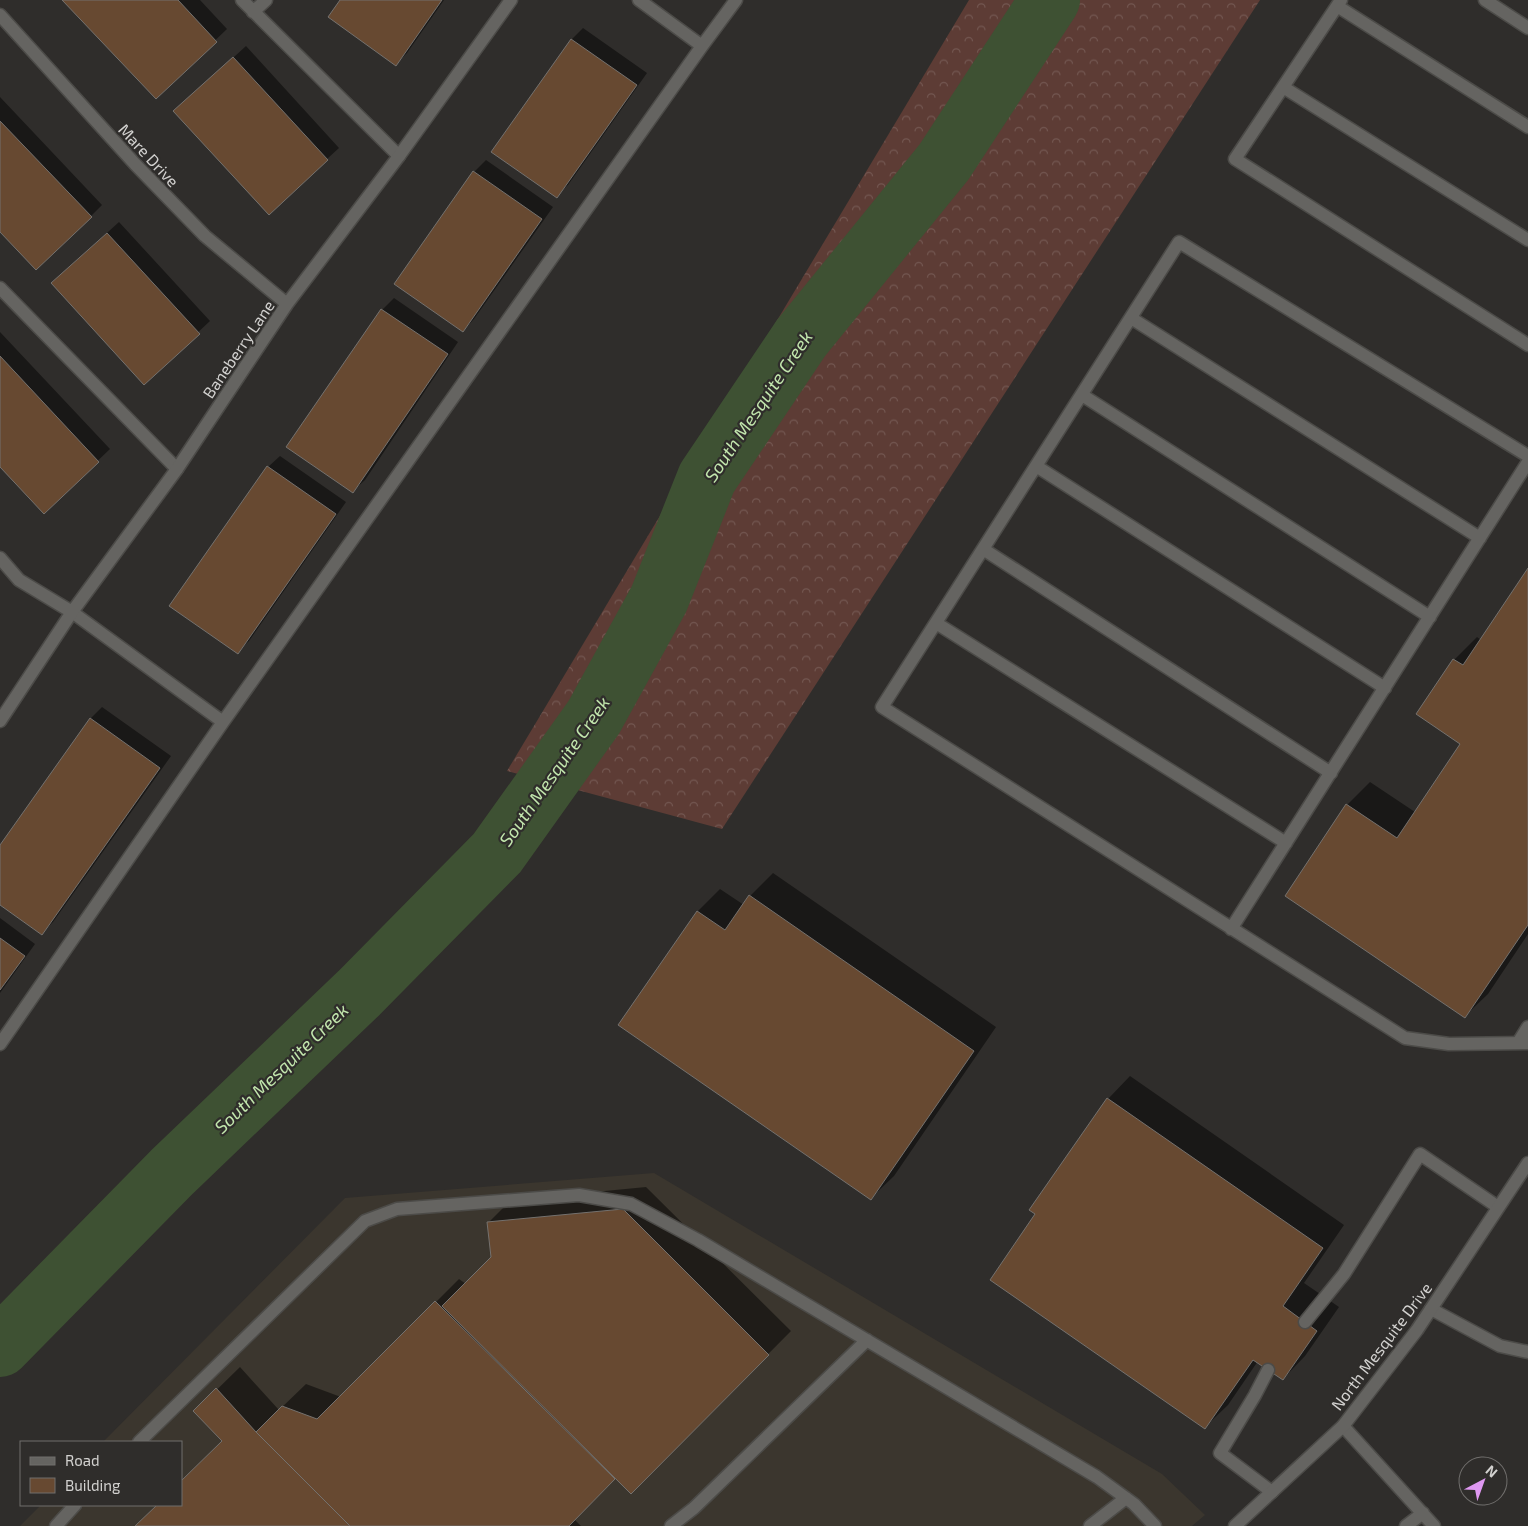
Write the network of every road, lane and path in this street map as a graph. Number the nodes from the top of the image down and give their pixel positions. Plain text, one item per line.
1 (242, 0) edge
2 (266, 0) edge
3 (511, 0) edge
4 (639, 0) edge
5 (736, 0) edge
6 (1485, 0) edge
7 (1339, 3) edge
8 (254, 12) junction
9 (0, 15) edge
10 (1528, 28) edge
11 (702, 46) junction
12 (1283, 87) junction
13 (1528, 127) edge
14 (399, 156) junction
15 (1528, 240) edge
16 (0, 288) edge
17 (287, 304) junction
18 (1131, 318) junction
19 (1528, 345) edge
20 (1082, 394) junction
21 (1528, 456) edge
22 (1528, 462) edge
23 (1036, 466) junction
24 (176, 469) junction
25 (1480, 538) junction
26 (983, 549) junction
27 (0, 558) edge
28 (72, 612) junction
29 (1430, 617) junction
30 (936, 623) junction
31 (1385, 688) junction
32 (0, 721) edge
33 (223, 722) junction
34 (1331, 772) junction
35 (1286, 843) junction
36 (1232, 929) junction
37 (1528, 1027) edge
38 (1523, 1043) edge
39 (0, 1044) edge
40 (1528, 1163) edge
41 (1498, 1208) junction
42 (1431, 1309) junction
43 (1305, 1322) dead end
44 (866, 1340) junction
45 (1528, 1352) edge
46 (1268, 1370) dead end
47 (1342, 1426) junction
48 (140, 1441) edge
49 (1272, 1492) junction
50 (1126, 1498) junction
51 (74, 1506) edge
52 (1423, 1513) junction
53 (56, 1526) edge
54 (671, 1526) edge
55 (1090, 1526) edge
56 (1155, 1526) edge
57 (1235, 1526) edge
58 (1406, 1526) edge
59 (1434, 1526) edge

1 - 8 street
2 - 8 street
3 - 14 street, Baneberry Lane
4 - 11 street
5 - 11 street
6 - 10 street
7 - 12 street
7 - 13 street
8 - 14 street
9 - 17 street, Mare Drive
11 - 33 street
12 - 15 street
12 - 19 street
14 - 17 street, Baneberry Lane
16 - 24 street
17 - 24 street, Baneberry Lane
18 - 20 street
18 - 21 street
18 - 25 street
20 - 23 street
20 - 29 street
22 - 25 street
23 - 26 street
23 - 31 street
24 - 28 street, Baneberry Lane
25 - 29 street
26 - 30 street
26 - 34 street
27 - 28 street
28 - 32 street, Baneberry Lane
28 - 33 street
29 - 31 street
30 - 35 street
30 - 36 street
31 - 34 street
33 - 39 street
34 - 35 street
35 - 36 street
36 - 38 street
37 - 38 street
40 - 41 street, North Mesquite Drive
41 - 42 street, North Mesquite Drive
41 - 43 street
42 - 45 street
42 - 47 street, North Mesquite Drive
44 - 48 street
44 - 50 street
44 - 54 street
46 - 49 street
47 - 49 street, North Mesquite Drive
47 - 52 street
49 - 57 street, North Mesquite Drive
50 - 55 street
50 - 56 street
51 - 53 street
52 - 58 street
52 - 59 street

